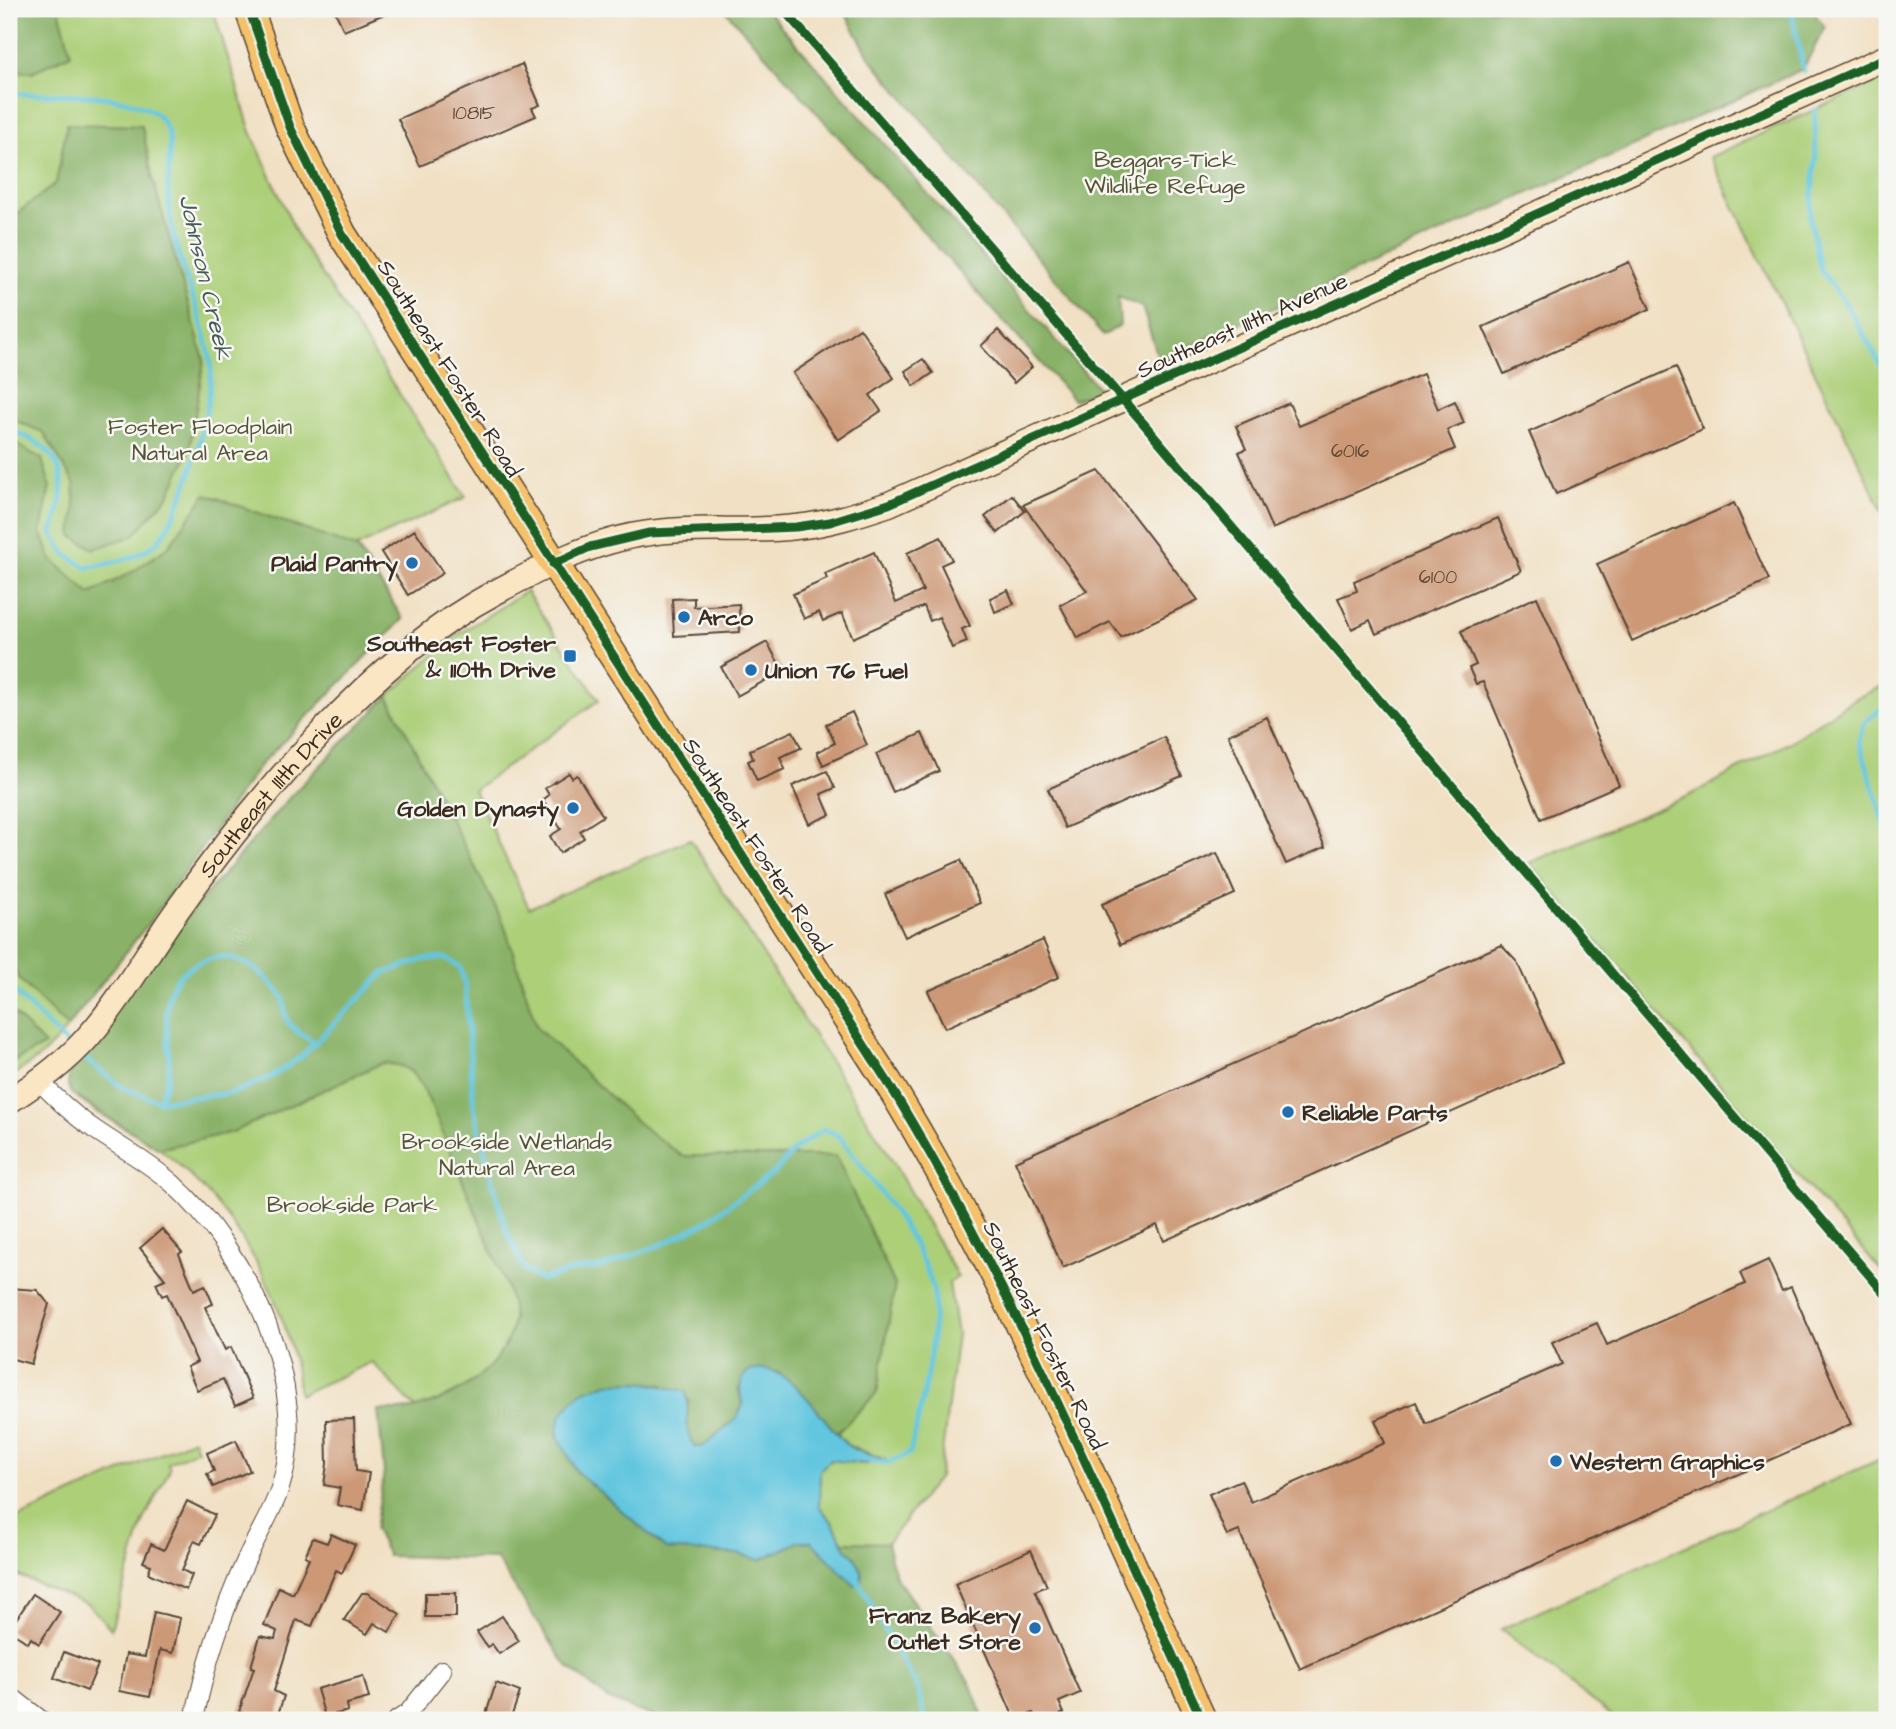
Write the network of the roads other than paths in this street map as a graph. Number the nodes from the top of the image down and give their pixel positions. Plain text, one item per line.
1 (249, 9) edge
2 (1887, 57) edge
3 (553, 564) junction
4 (38, 1080) junction
5 (9, 1101) edge
6 (442, 1670) dead end
7 (9, 1695) edge
8 (41, 1720) edge
9 (194, 1720) edge
10 (397, 1720) edge
11 (1202, 1720) edge

1 - 3 main road, Southeast Foster Road
2 - 3 street, Southeast 111th Avenue
3 - 4 street, Southeast 111th Drive
3 - 11 main road, Southeast Foster Road
4 - 5 street, Southeast 111th Drive
4 - 9 street
6 - 10 street
7 - 8 street

